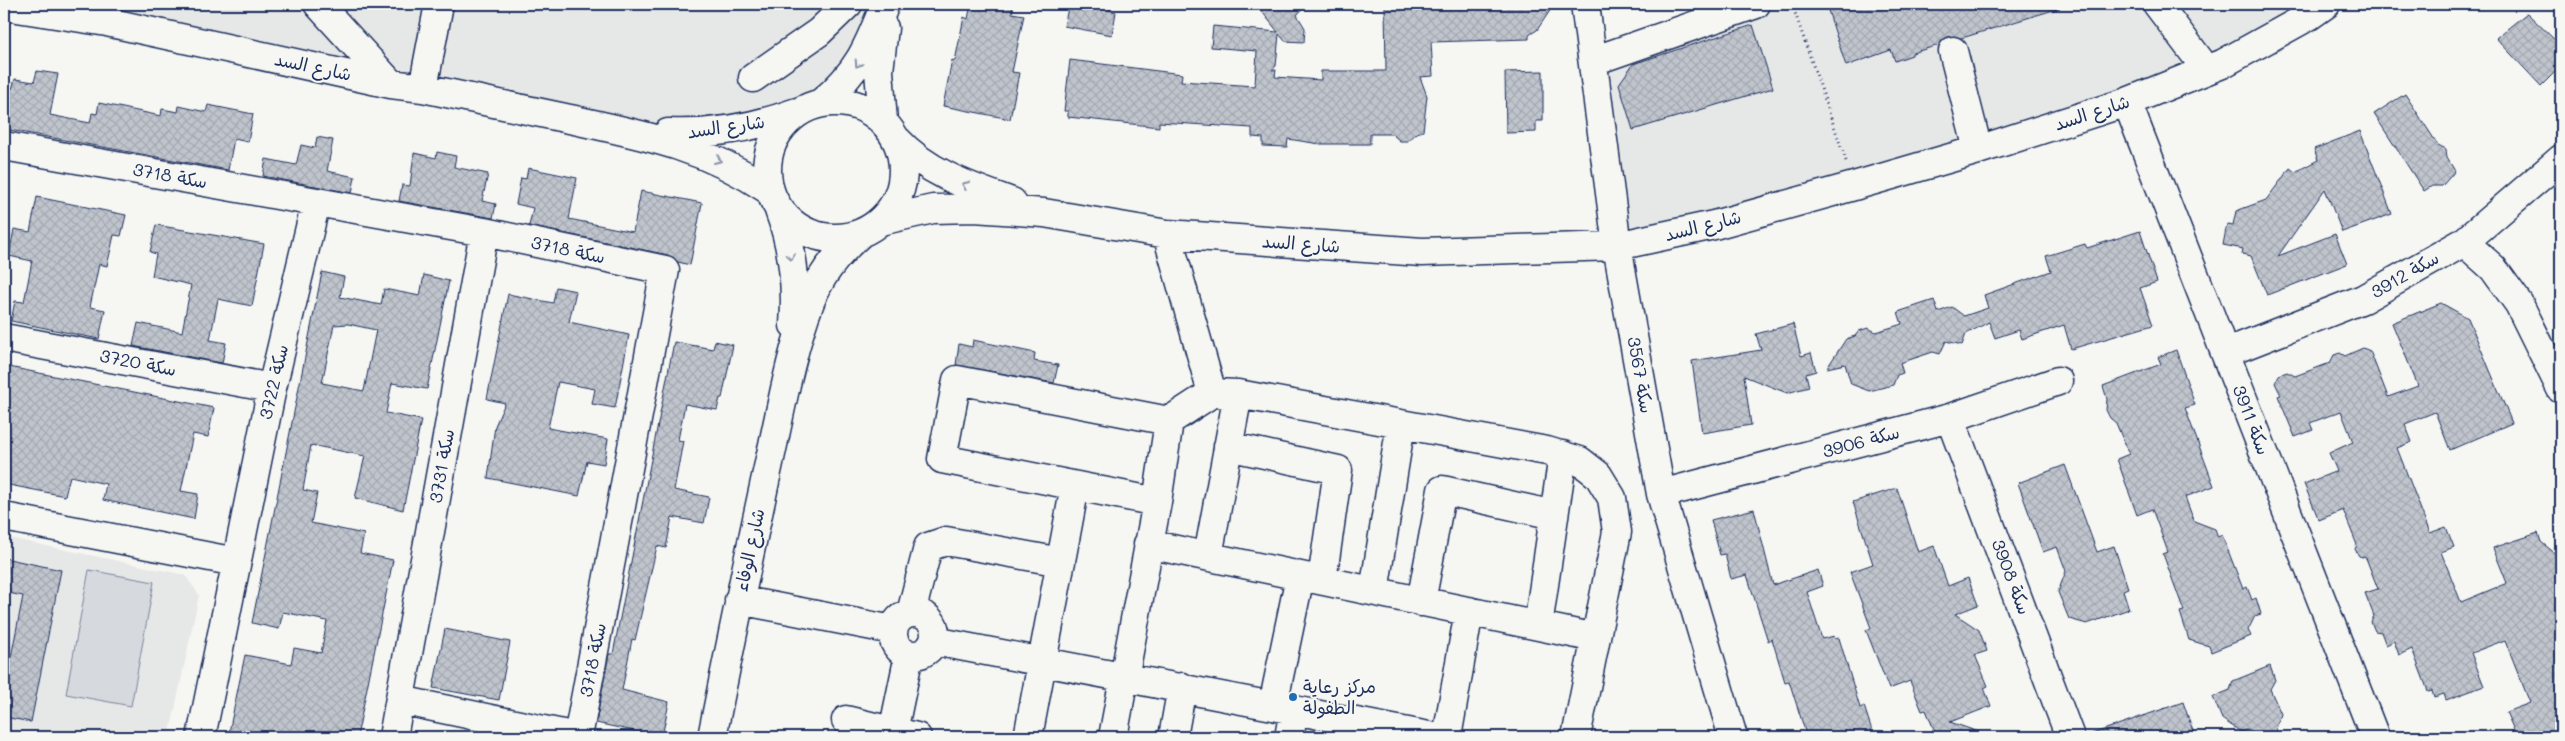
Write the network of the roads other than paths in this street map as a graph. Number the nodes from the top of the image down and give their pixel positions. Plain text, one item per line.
1 (318, 4) edge
2 (439, 4) edge
3 (848, 4) edge
4 (886, 4) edge
5 (1585, 4) edge
6 (1756, 4) edge
7 (2157, 4) edge
8 (2326, 4) edge
9 (4, 6) edge
10 (109, 13) edge
11 (1952, 51) dead end
12 (1592, 61) junction
13 (2207, 70) junction
14 (753, 78) dead end
15 (392, 84) junction
16 (423, 88) junction
17 (2127, 102) junction
18 (810, 107) junction
19 (621, 130) junction
20 (890, 130) junction
21 (4, 146) edge
22 (1978, 150) junction
23 (2561, 159) edge
24 (774, 200) junction
25 (316, 202) junction
26 (1044, 213) junction
27 (871, 227) junction
28 (484, 232) junction
29 (1167, 234) junction
30 (2464, 242) junction
31 (1617, 246) junction
32 (4, 338) edge
33 (2225, 353) junction
34 (791, 364) junction
35 (2058, 381) dead end
36 (272, 388) junction
37 (2561, 390) edge
38 (1225, 393) junction
39 (1950, 418) junction
40 (1169, 421) junction
41 (1401, 424) junction
42 (1228, 446) junction
43 (1563, 455) junction
44 (1075, 486) junction
45 (1661, 494) junction
46 (1157, 502) junction
47 (1554, 515) junction
48 (4, 517) edge
49 (1148, 544) junction
50 (1208, 556) junction
51 (236, 562) junction
52 (1060, 562) junction
53 (1311, 578) junction
54 (1374, 591) junction
55 (740, 600) junction
56 (1421, 602) junction
57 (1469, 611) junction
58 (902, 622) junction
59 (1538, 626) junction
60 (1596, 638) junction
61 (934, 641) junction
62 (910, 655) junction
63 (1041, 660) junction
64 (1124, 676) junction
65 (1182, 687) junction
66 (400, 700) junction
67 (1284, 708) junction
68 (846, 720) dead end
69 (1341, 728) edge
70 (1394, 733) edge
71 (905, 735) edge
72 (201, 737) edge
73 (393, 737) edge
74 (577, 737) edge
75 (712, 737) edge
76 (1028, 737) edge
77 (1113, 737) edge
78 (1173, 737) edge
79 (1288, 737) edge
80 (1434, 737) edge
81 (1447, 737) edge
82 (1576, 737) edge
83 (1733, 737) edge
84 (2070, 737) edge
85 (2375, 737) edge

1 - 15 street
2 - 16 street
3 - 14 street
4 -> 18 street
4 - 20 street
5 - 12 street, سكة 3567
6 - 12 street
7 - 13 street
8 - 13 street, شارع السد
9 - 10 street, شارع السد
10 - 15 street, شارع السد
11 - 22 street
12 - 31 street, سكة 3567
13 - 17 street, شارع السد
15 - 16 street, شارع السد
16 - 19 street, شارع السد
17 - 22 street, شارع السد
17 - 33 street, سكة 3911
18 - 19 street, شارع السد
18 - 20 street
18 - 24 street
19 -> 24 street, شارع السد
26 -> 20 street, شارع السد
20 - 27 street
21 - 25 street, سكة 3718
22 - 31 street, شارع السد
23 - 30 street, سكة 3912
24 - 27 street
24 -> 34 street, شارع الوفاء
25 - 28 street, سكة 3718
25 - 36 street, سكة 3722
26 - 27 street, شارع السد
26 - 29 street, شارع السد
27 - 34 street, شارع الوفاء
28 - 66 street, سكة 3731
28 - 74 street, سكة 3718
29 - 31 street, شارع السد
29 - 38 street
30 - 33 street, سكة 3912
30 - 37 street
31 - 45 street, سكة 3567
32 - 36 street, سكة 3720
33 - 85 street, سكة 3911
34 - 55 street, شارع الوفاء
35 - 39 street, سكة 3906
36 - 51 street, سكة 3722
38 - 40 street
38 - 41 street
38 - 42 street
39 - 45 street, سكة 3906
39 - 84 street, سكة 3908
40 - 44 street
40 - 46 street
41 - 43 street
41 - 54 street
42 - 50 street
42 - 53 street
43 - 47 street
43 - 60 street
44 - 46 street
44 - 52 street
45 - 83 street, سكة 3567
46 - 49 street
47 - 56 street
47 - 59 street
48 - 51 street
49 - 50 street
49 - 64 street
50 - 53 street
51 - 72 street, سكة 3722
52 - 58 street
52 - 63 street
53 - 54 street
53 - 67 street
54 - 56 street
55 - 58 street
55 - 75 street, شارع الوفاء
56 - 57 street
57 - 59 street
57 - 81 street
58 - 61 street
58 - 62 street
59 - 60 street
60 - 82 street
61 - 62 street
61 - 63 street
62 - 71 street
63 - 64 street
63 - 76 street
64 - 65 street
64 - 77 street
65 - 67 street
65 - 78 street
66 - 73 street, سكة 3731
66 - 74 street
67 - 69 street
67 - 79 street
68 - 71 street
69 - 70 street
70 - 80 street

